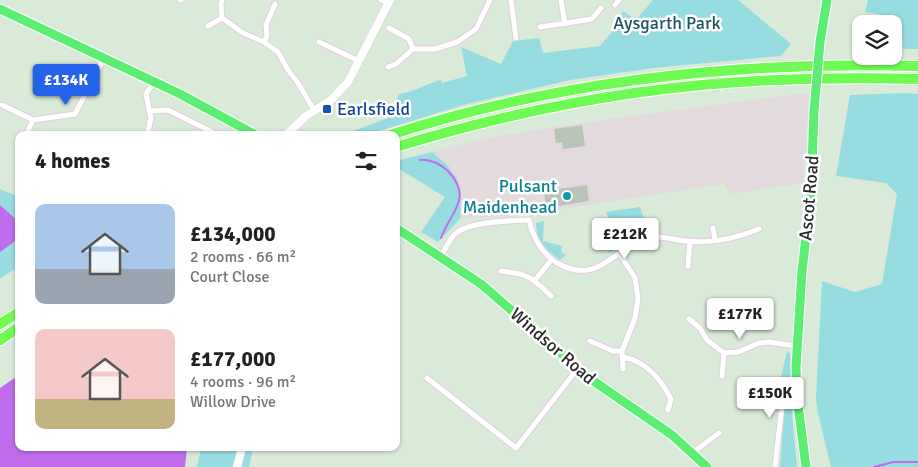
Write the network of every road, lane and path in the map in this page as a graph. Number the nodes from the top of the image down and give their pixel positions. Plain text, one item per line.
1 (222, 0) edge
2 (490, 0) edge
3 (511, 0) edge
4 (560, 0) edge
5 (619, 0) edge
6 (827, 0) edge
7 (386, 1) edge
8 (275, 4) dead end
9 (615, 5) dead end
10 (601, 8) dead end
11 (0, 9) edge
12 (222, 18) junction
13 (565, 24) junction
14 (208, 26) dead end
15 (540, 27) dead end
16 (389, 28) dead end
17 (516, 38) dead end
18 (264, 42) junction
19 (413, 49) junction
20 (319, 50) dead end
21 (104, 58) junction
22 (359, 62) junction
23 (388, 66) dead end
24 (918, 66) edge
25 (918, 79) edge
26 (154, 81) junction
27 (2, 105) dead end
28 (314, 110) junction
29 (149, 111) junction
30 (33, 120) junction
31 (28, 131) edge
32 (148, 131) edge
33 (208, 131) edge
34 (248, 131) edge
35 (290, 131) edge
36 (400, 132) edge
37 (400, 146) edge
38 (713, 228) dead end
39 (759, 229) dead end
40 (400, 230) edge
41 (715, 241) junction
42 (690, 242) junction
43 (619, 252) junction
44 (441, 256) junction
45 (552, 259) junction
46 (688, 266) dead end
47 (501, 270) dead end
48 (535, 280) junction
49 (551, 296) dead end
50 (15, 315) edge
51 (689, 319) dead end
52 (0, 324) edge
53 (15, 330) edge
54 (0, 340) edge
55 (590, 341) dead end
56 (796, 346) junction
57 (724, 353) junction
58 (622, 354) junction
59 (578, 368) junction
60 (623, 369) dead end
61 (663, 375) dead end
62 (722, 376) dead end
63 (427, 378) dead end
64 (658, 379) junction
65 (797, 397) junction
66 (668, 410) dead end
67 (719, 432) dead end
68 (241, 451) edge
69 (692, 453) junction
70 (805, 465) edge
71 (237, 467) edge
72 (706, 467) edge
73 (774, 467) edge

1 - 12 street
2 - 19 street
3 - 17 street
4 - 13 street
5 - 9 street
6 - 56 main road, Ascot Road, bridge
7 - 22 street
8 - 18 street
10 - 13 street
11 - 21 main road
12 - 14 street
12 - 18 street
13 - 15 street
16 - 19 street
18 - 28 street
19 - 23 street
20 - 22 street
21 - 26 main road
21 - 30 street
22 - 28 street
24 - 36 highway
25 - 37 highway
26 - 29 street
26 - 34 main road
27 - 30 street
28 - 35 street
29 - 32 street
29 - 33 street
30 - 31 street
38 - 41 street
39 - 41 street
40 - 44 main road, Windsor Road
41 - 42 street
42 - 43 street
42 - 46 street
43 - 45 street
43 - 58 street
44 - 45 street
44 - 59 main road, Windsor Road
45 - 48 street
47 - 48 street
48 - 49 street
50 - 52 highway
51 - 57 street
53 - 54 highway
55 - 58 street
56 - 57 street
56 - 65 main road, Ascot Road
57 - 62 street
58 - 60 street
58 - 64 street
59 - 63 street
59 - 69 main road, Windsor Road
61 - 64 street
64 - 66 street
65 - 70 main road, Ascot Road
65 - 73 street
67 - 69 street
68 - 71 street
69 - 72 main road, Windsor Road

